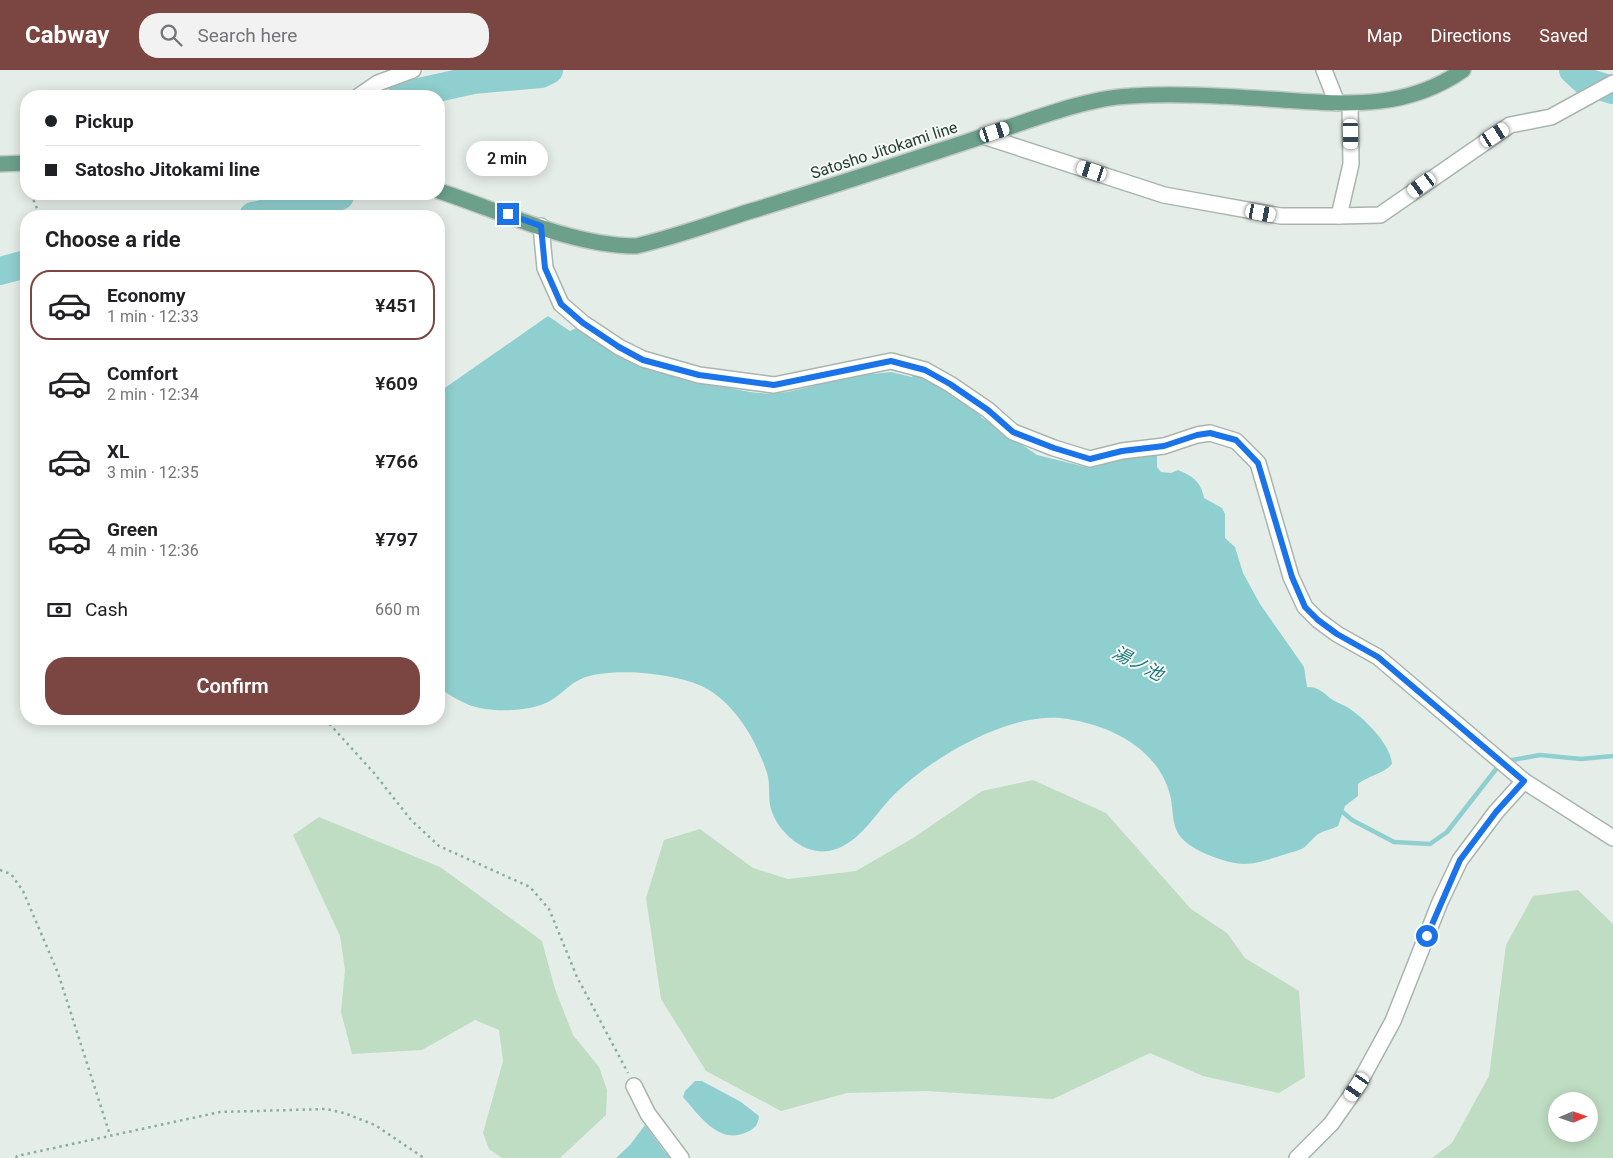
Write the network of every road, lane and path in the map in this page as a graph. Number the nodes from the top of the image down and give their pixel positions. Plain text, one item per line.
1 (413, 70) edge
2 (1324, 70) edge
3 (1463, 70) edge
4 (1608, 86) edge
5 (368, 90) edge
6 (1343, 103) junction
7 (984, 136) junction
8 (20, 163) edge
9 (0, 164) edge
10 (445, 193) edge
11 (1340, 216) junction
12 (541, 226) junction
13 (330, 725) edge
14 (1524, 781) junction
15 (1613, 838) edge
16 (0, 870) edge
17 (634, 1086) joint
18 (110, 1135) junction
19 (16, 1158) edge
20 (424, 1158) edge
21 (681, 1158) edge
22 (1297, 1158) edge

1 - 5 street
2 - 6 street
3 - 6 main road, Satosho Jitokami line
4 - 11 street
6 - 7 main road, Satosho Jitokami line
6 - 11 street
7 - 11 street
7 - 12 main road, Satosho Jitokami line
8 - 9 main road
10 - 12 main road, Satosho Jitokami line
12 - 14 street
13 - 17 path
14 - 15 street
14 - 22 street
16 - 18 path
17 - 21 street
18 - 19 path
18 - 20 path

